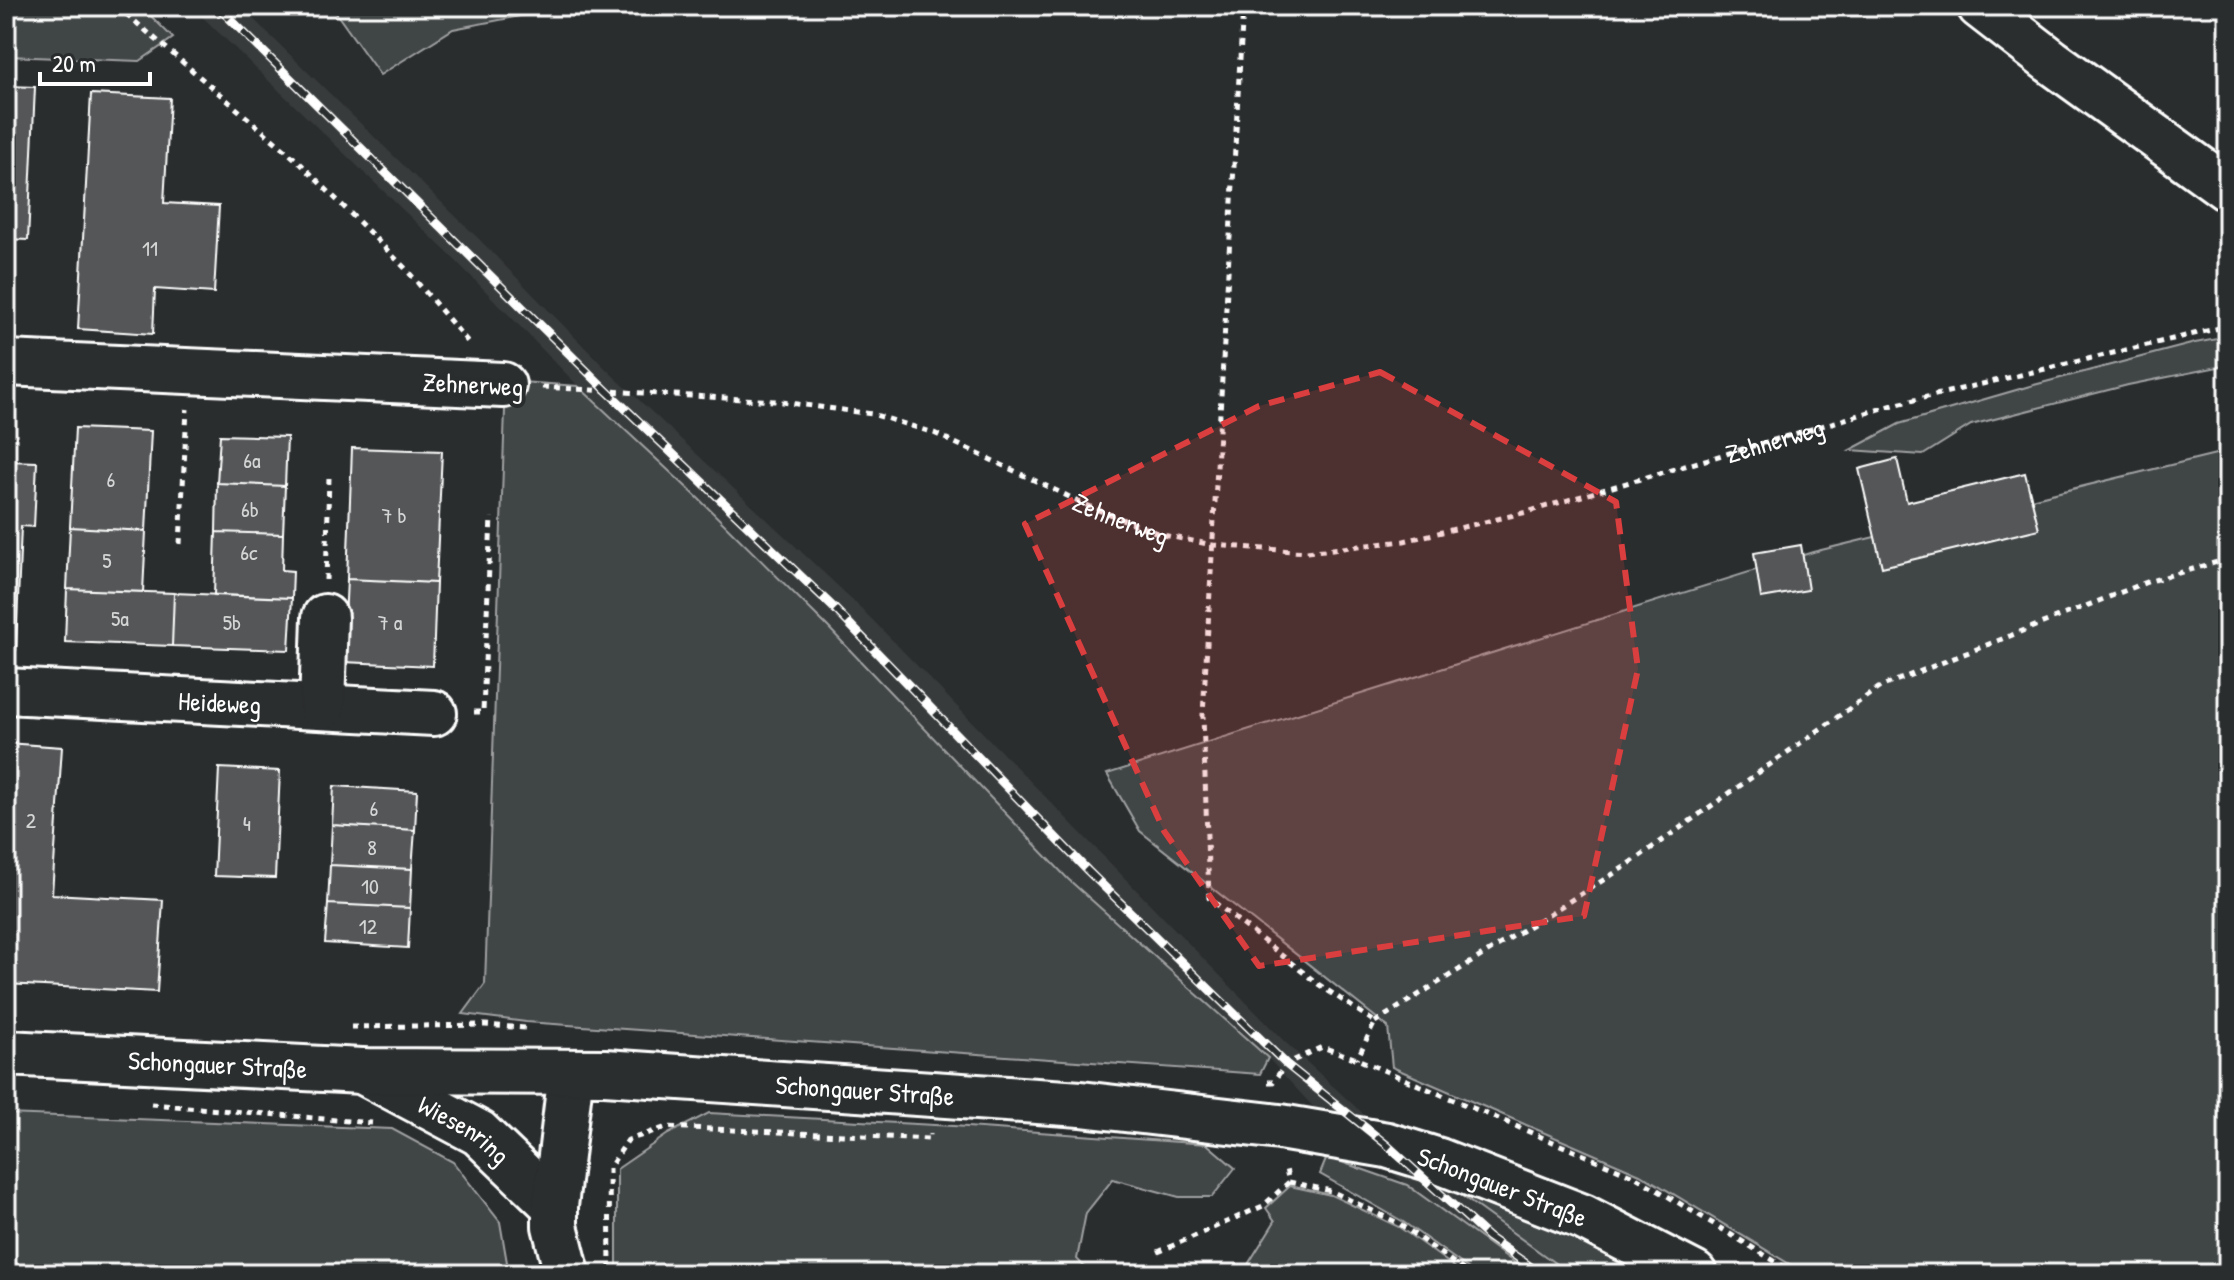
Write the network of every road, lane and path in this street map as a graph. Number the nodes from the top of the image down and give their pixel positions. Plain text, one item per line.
1 (117, 6) edge
2 (1243, 6) edge
3 (1980, 6) edge
4 (2228, 189) edge
5 (2228, 326) edge
6 (6, 363) edge
7 (189, 372) junction
8 (503, 385) junction
9 (329, 477) dead end
10 (491, 517) dead end
11 (180, 544) dead end
12 (1213, 545) junction
13 (2228, 559) edge
14 (325, 617) joint
15 (6, 691) edge
16 (322, 707) junction
17 (434, 713) joint
18 (1375, 1022) junction
19 (6, 1053) edge
20 (1357, 1059) junction
21 (1286, 1064) dead end
22 (362, 1071) junction
23 (571, 1072) junction
24 (934, 1094) junction
25 (136, 1103) dead end
26 (387, 1125) dead end
27 (1280, 1127) junction
28 (1289, 1182) junction
29 (555, 1206) junction
30 (1158, 1252) dead end
31 (567, 1274) edge
32 (610, 1274) edge
33 (1469, 1274) edge
34 (1694, 1274) edge
35 (1796, 1274) edge

1 - 8 path
2 - 12 path
3 - 4 main road
5 - 12 path, Zehnerweg
6 - 7 main road, Zehnerweg
7 - 8 main road, Zehnerweg
7 - 11 path
8 - 12 path, Zehnerweg
9 - 14 path
10 - 17 path
12 - 18 path
13 - 18 path
14 - 16 main road
15 - 16 main road, Heideweg
16 - 17 main road, Heideweg
18 - 20 path
19 - 22 main road, Schongauer Straße
20 - 21 path
20 - 35 path
22 - 23 main road, Schongauer Straße
22 - 29 main road, Wiesenring
23 - 24 main road, Schongauer Straße
23 - 29 main road
24 - 27 main road, Schongauer Straße
24 - 32 path
25 - 26 path
27 - 28 path
27 - 34 main road, Schongauer Straße
28 - 30 path
28 - 33 path
29 - 31 main road

